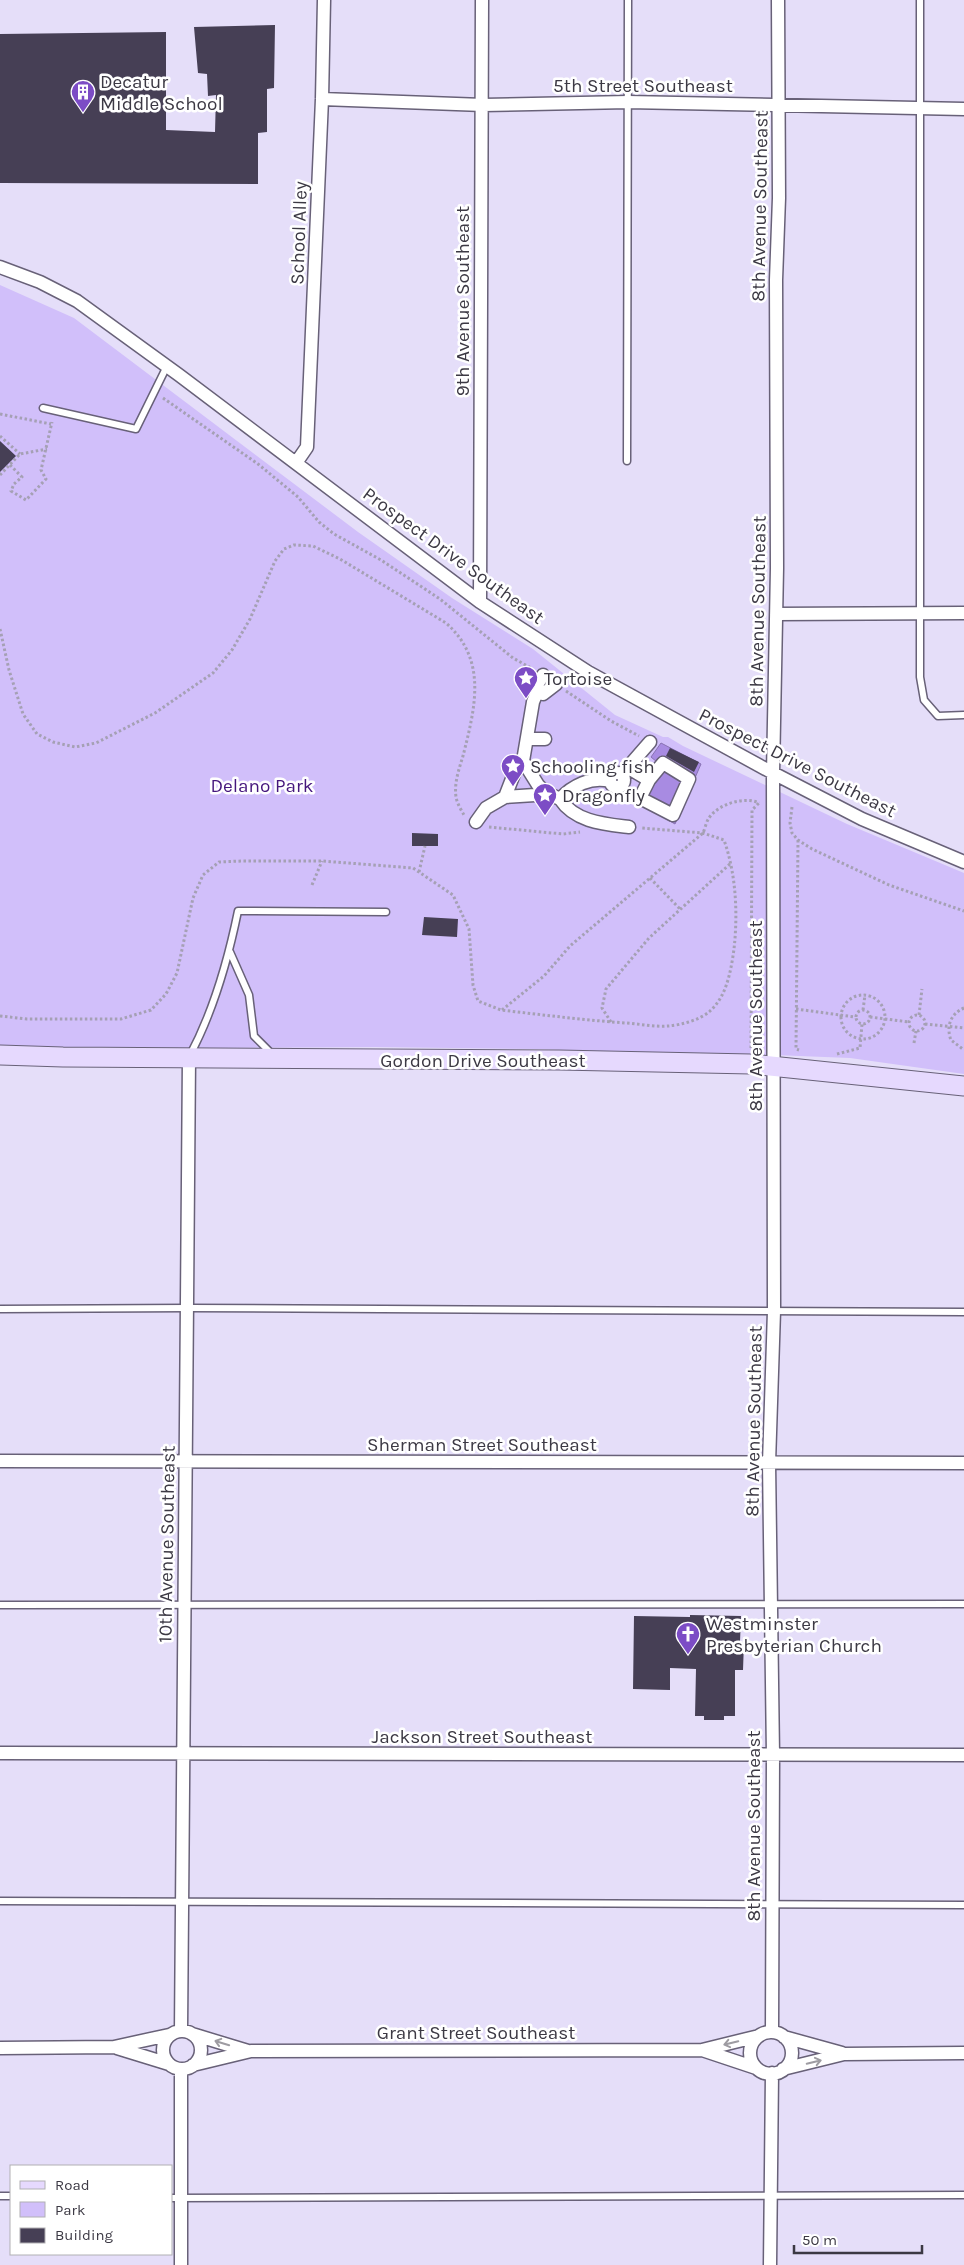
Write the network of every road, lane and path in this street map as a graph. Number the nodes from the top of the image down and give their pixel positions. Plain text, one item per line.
1 (324, 0) edge
2 (482, 0) edge
3 (628, 0) edge
4 (778, 0) edge
5 (920, 0) edge
6 (322, 99) junction
7 (628, 102) junction
8 (483, 105) junction
9 (779, 105) junction
10 (920, 108) junction
11 (964, 109) edge
12 (0, 267) edge
13 (167, 366) junction
14 (42, 408) dead end
15 (54, 410) junction
16 (0, 414) edge
17 (52, 424) junction
18 (0, 436) edge
19 (46, 449) junction
20 (20, 454) junction
21 (627, 461) dead end
22 (296, 463) junction
23 (10, 465) junction
24 (0, 475) edge
25 (480, 602) junction
26 (776, 614) junction
27 (918, 614) junction
28 (964, 614) edge
29 (0, 629) edge
30 (543, 675) dead end
31 (556, 684) dead end
32 (537, 692) junction
33 (964, 715) edge
34 (527, 739) junction
35 (545, 739) dead end
36 (650, 742) dead end
37 (522, 761) junction
38 (624, 771) junction
39 (773, 773) junction
40 (649, 780) dead end
41 (546, 792) junction
42 (505, 797) junction
43 (560, 799) junction
44 (792, 807) dead end
45 (476, 822) junction
46 (629, 827) joint
47 (582, 832) dead end
48 (703, 834) junction
49 (798, 840) junction
50 (425, 846) dead end
51 (322, 861) junction
52 (732, 862) junction
53 (964, 862) edge
54 (420, 872) junction
55 (650, 878) junction
56 (312, 885) dead end
57 (680, 909) junction
58 (964, 911) edge
59 (386, 912) dead end
60 (230, 952) junction
61 (922, 989) dead end
62 (865, 995) junction
63 (964, 1008) edge
64 (796, 1009) junction
65 (501, 1010) junction
66 (863, 1010) junction
67 (841, 1015) junction
68 (919, 1015) junction
69 (0, 1016) edge
70 (855, 1016) junction
71 (870, 1017) junction
72 (885, 1019) junction
73 (611, 1022) junction
74 (909, 1022) junction
75 (862, 1024) junction
76 (925, 1024) junction
77 (949, 1026) junction
78 (964, 1028) edge
79 (916, 1031) junction
80 (861, 1038) junction
81 (914, 1043) dead end
82 (964, 1050) edge
83 (806, 1052) dead end
84 (751, 1054) dead end
85 (832, 1054) dead end
86 (0, 1055) edge
87 (188, 1058) junction
88 (276, 1059) junction
89 (774, 1066) junction
90 (964, 1086) edge
91 (188, 1308) junction
92 (0, 1309) edge
93 (774, 1311) junction
94 (964, 1312) edge
95 (0, 1461) edge
96 (185, 1463) junction
97 (768, 1463) junction
98 (964, 1464) edge
99 (770, 1603) junction
100 (964, 1604) edge
101 (0, 1605) edge
102 (184, 1605) junction
103 (0, 1754) edge
104 (182, 1754) junction
105 (773, 1755) junction
106 (964, 1755) edge
107 (0, 1901) edge
108 (182, 1902) junction
109 (771, 1904) junction
110 (964, 1905) edge
111 (772, 2032) junction
112 (181, 2033) junction
113 (759, 2036) junction
114 (784, 2037) junction
115 (114, 2047) junction
116 (0, 2048) edge
117 (702, 2050) junction
118 (251, 2052) junction
119 (964, 2053) edge
120 (844, 2054) junction
121 (181, 2066) junction
122 (756, 2068) junction
123 (778, 2071) junction
124 (771, 2195) junction
125 (964, 2195) edge
126 (176, 2198) edge
127 (181, 2265) edge
128 (770, 2265) edge

1 - 6 street, School Alley
2 - 8 street, 9th Avenue Southeast
3 - 7 lane
4 - 9 street, 8th Avenue Southeast
5 - 10 lane
6 - 8 street, 5th Street Southeast
6 - 22 street, School Alley
7 - 8 street, 5th Street Southeast
7 - 9 street, 5th Street Southeast
7 - 21 lane
8 - 25 street, 9th Avenue Southeast
9 - 10 street, 5th Street Southeast
9 - 26 street, 8th Avenue Southeast
10 - 11 street, 5th Street Southeast
10 - 27 lane
12 - 13 street, Prospect Drive Southeast
13 - 15 lane
13 - 22 street, Prospect Drive Southeast
14 - 15 lane
15 - 17 path
16 - 17 path
17 - 19 path
18 - 20 path
19 - 20 path
19 - 23 path
20 - 23 path
22 - 25 street, Prospect Drive Southeast
23 - 24 path
25 - 39 street, Prospect Drive Southeast
26 - 27 street
26 - 39 street, 8th Avenue Southeast
27 - 28 street
27 - 33 lane
29 - 45 path
30 - 32 street
31 - 32 street
32 - 34 street
34 - 35 street
34 - 37 street
36 - 38 street
37 - 41 street
37 - 42 street
38 - 40 street
38 - 43 street
39 - 53 street, Prospect Drive Southeast
39 - 89 street, 8th Avenue Southeast
41 - 42 street
41 - 43 street
42 - 45 street
43 - 46 street
44 - 49 path
45 - 47 path
46 - 48 path
48 - 52 path
48 - 55 path
48 - 84 path
49 - 58 path
49 - 64 path
50 - 54 path
51 - 54 path
51 - 56 path
51 - 69 path
52 - 57 path
52 - 73 path
54 - 65 path
55 - 57 path
55 - 65 path
57 - 73 path
59 - 60 lane
60 - 87 lane
60 - 88 lane
61 - 68 path
62 - 66 path
62 - 67 path
62 - 72 path
63 - 77 path
64 - 67 path
64 - 83 path
65 - 73 path
66 - 70 path
66 - 71 path
67 - 70 path
67 - 80 path
68 - 74 path
68 - 76 path
70 - 75 path
71 - 72 path
71 - 75 path
72 - 74 path
72 - 80 path
74 - 79 path
75 - 80 path
76 - 77 path
76 - 79 path
77 - 78 path
77 - 82 path
79 - 81 path
80 - 85 path
86 - 87 street, Gordon Drive Southeast
87 - 88 street, Gordon Drive Southeast
87 - 91 street, 10th Avenue Southeast
88 - 89 street, Gordon Drive Southeast
89 - 90 street, Gordon Drive Southeast
89 - 93 street, 8th Avenue Southeast
91 - 92 lane
91 - 93 lane
91 - 96 street, 10th Avenue Southeast
93 - 94 lane
93 - 97 street, 8th Avenue Southeast
95 - 96 street, Sherman Street Southeast
96 - 97 street, Sherman Street Southeast
96 - 102 street, 10th Avenue Southeast
97 - 98 street, Sherman Street Southeast
97 - 99 street, 8th Avenue Southeast
99 - 100 lane
99 - 102 lane
99 - 105 street, 8th Avenue Southeast
101 - 102 lane
102 - 104 street, 10th Avenue Southeast
103 - 104 street, Jackson Street Southeast
104 - 105 street, Jackson Street Southeast
104 - 108 street, 10th Avenue Southeast
105 - 106 street, Jackson Street Southeast
105 - 109 street, 8th Avenue Southeast
107 - 108 lane
108 - 109 lane
108 - 112 street, 10th Avenue Southeast
109 - 110 lane
109 - 111 street, 8th Avenue Southeast
111 - 113 street
111 - 114 street
112 - 115 street, Grant Street Southeast
118 -> 112 street, Grant Street Southeast
112 - 121 street
112 - 121 street
113 -> 117 street, Grant Street Southeast
113 - 122 street
114 - 120 street
114 - 123 street
115 - 116 street, Grant Street Southeast
115 - 121 street, Grant Street Southeast
117 - 118 street, Grant Street Southeast
117 - 122 street, Grant Street Southeast
118 - 121 street, Grant Street Southeast
119 - 120 street
123 -> 120 street
121 - 126 street
122 - 123 street
123 - 124 street
124 - 125 lane
124 - 126 lane
124 - 128 street
126 - 127 street

